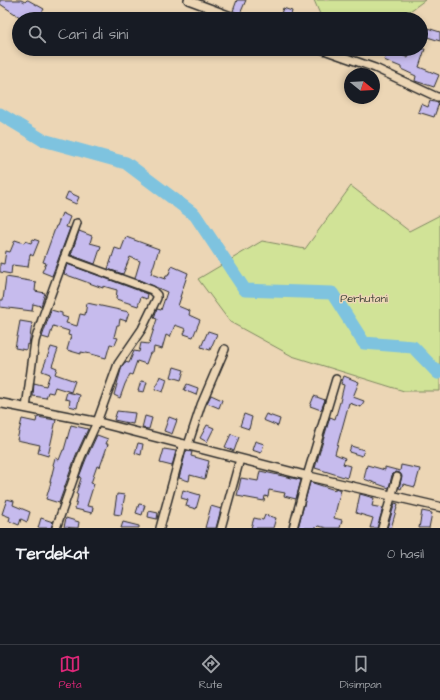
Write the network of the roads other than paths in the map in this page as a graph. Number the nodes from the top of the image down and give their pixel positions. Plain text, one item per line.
1 (188, 0) edge
2 (220, 12) edge
3 (341, 56) edge
4 (440, 97) edge
5 (77, 223) dead end
6 (64, 258) junction
7 (225, 349) dead end
8 (336, 379) dead end
9 (0, 403) edge
10 (26, 408) junction
11 (96, 422) junction
12 (185, 445) junction
13 (240, 459) junction
14 (306, 476) junction
15 (397, 476) dead end
16 (392, 496) junction
17 (440, 507) edge
18 (56, 528) edge
19 (160, 528) edge
20 (221, 528) edge
21 (293, 528) edge
22 (382, 528) edge

1 - 2 street
3 - 4 street
5 - 6 street
6 - 10 street
6 - 11 street
7 - 12 street
8 - 14 street
9 - 10 street
10 - 11 street
11 - 12 street
11 - 18 street
12 - 13 street
12 - 19 street
13 - 14 street
13 - 20 street
14 - 16 street
14 - 21 street
15 - 16 street
16 - 17 street
16 - 22 street

